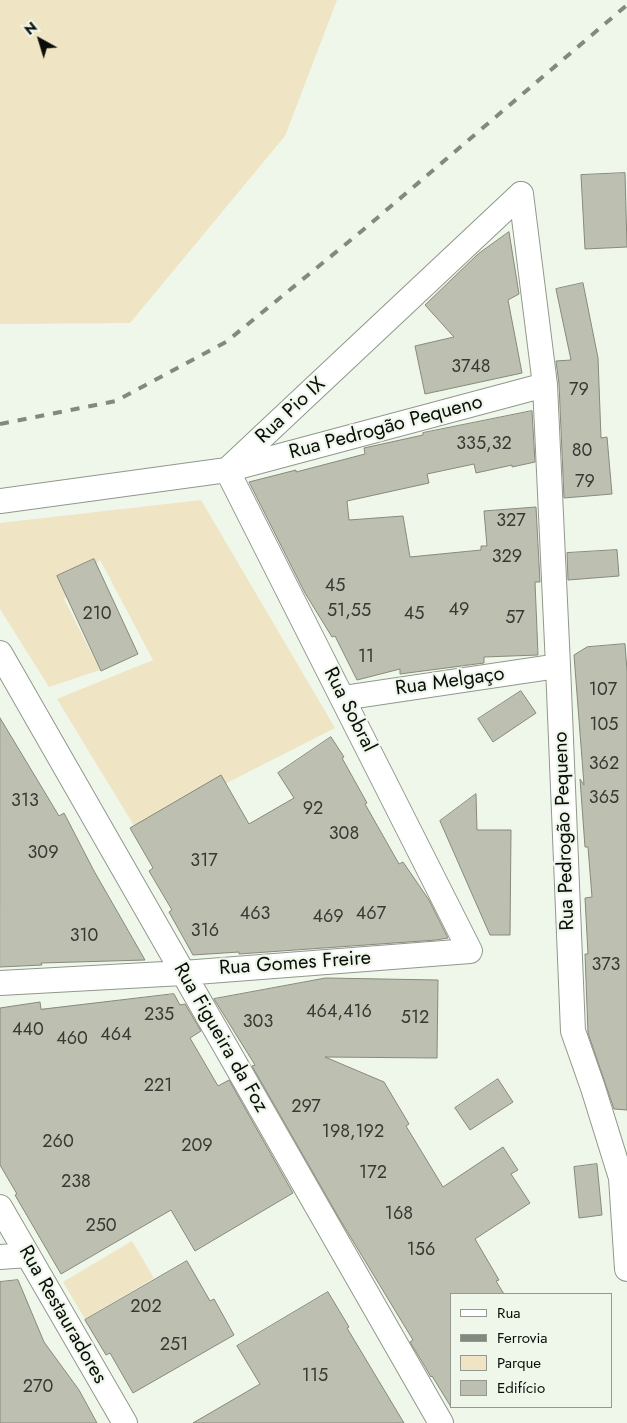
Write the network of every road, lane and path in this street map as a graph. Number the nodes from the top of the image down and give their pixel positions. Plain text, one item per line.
1 (521, 194) joint
2 (545, 386) junction
3 (227, 470) junction
4 (0, 501) edge
5 (0, 653) edge
6 (558, 666) junction
7 (343, 698) junction
8 (470, 951) joint
9 (183, 972) junction
10 (0, 983) edge
11 (624, 1177) edge
12 (0, 1208) edge
13 (27, 1255) junction
14 (0, 1257) edge
15 (627, 1269) edge
16 (124, 1423) edge
17 (441, 1423) edge

1 - 2 street, Rua Pedrogão Pequeno
1 - 3 street, Rua Pio IX
2 - 3 street, Rua Pedrogão Pequeno
2 - 6 street, Rua Pedrogão Pequeno
3 - 4 street
3 - 7 street, Rua Sobral
5 - 9 street, Rua Figueira da Foz
6 - 7 street, Rua Melgaço
6 - 11 street, Rua Pedrogão Pequeno
7 - 8 street, Rua Sobral
8 - 9 street, Rua Gomes Freire
9 - 10 street, Rua Gomes Freire
9 - 17 street, Rua Figueira da Foz
11 - 15 street, Rua Pedrogão Pequeno
12 - 13 street, Rua Restauradores
13 - 14 street
13 - 16 street, Rua Restauradores

